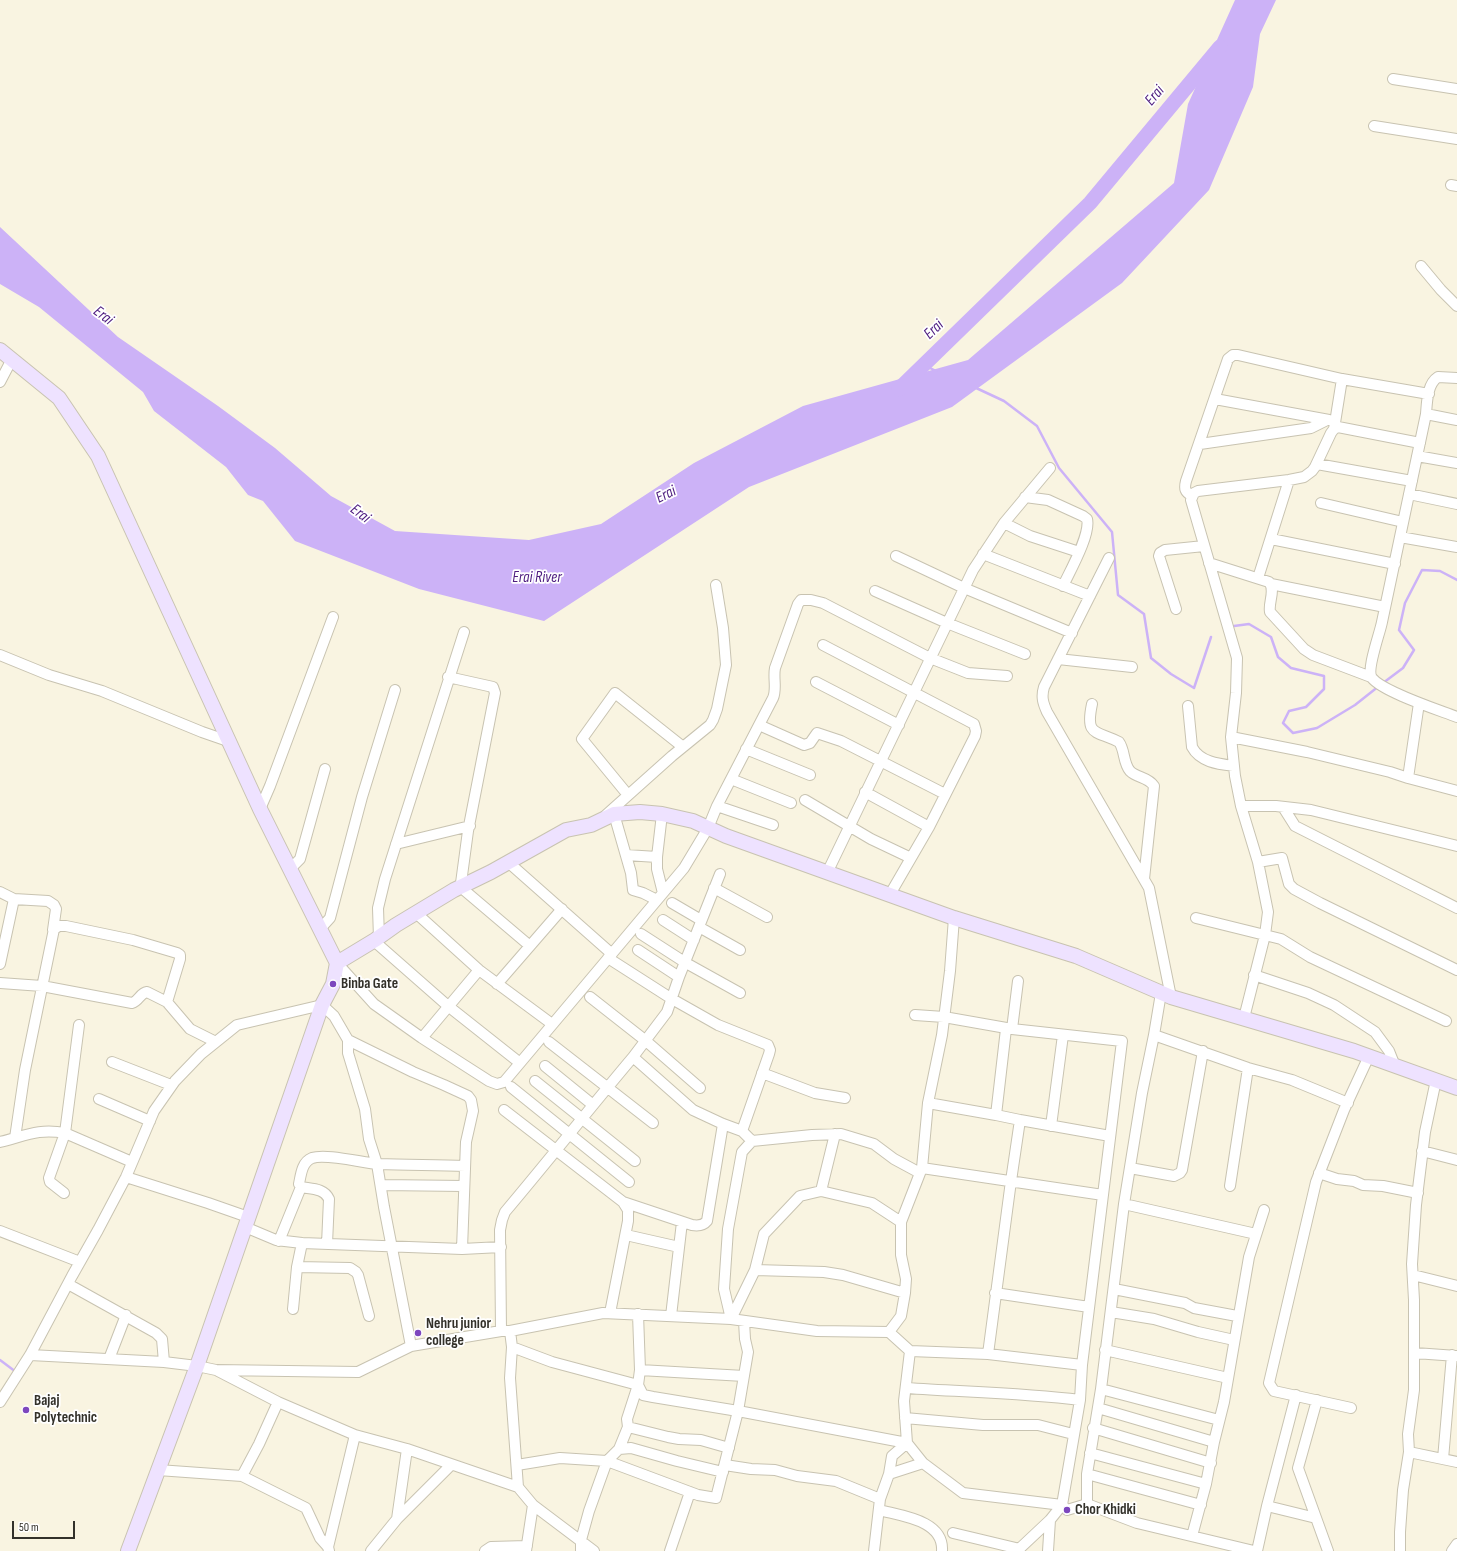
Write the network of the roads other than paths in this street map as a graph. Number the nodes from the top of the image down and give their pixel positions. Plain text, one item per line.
1 (1393, 79) dead end
2 (1457, 89) edge
3 (1374, 126) dead end
4 (1457, 139) edge
5 (1421, 266) dead end
6 (1457, 306) edge
7 (0, 350) edge
8 (12, 359) junction
9 (1457, 378) edge
10 (1342, 379) junction
11 (0, 382) edge
12 (1429, 394) junction
13 (1215, 399) junction
14 (1426, 414) junction
15 (1457, 420) edge
16 (1332, 424) junction
17 (1420, 443) junction
18 (1200, 444) junction
19 (1417, 456) junction
20 (1457, 463) edge
21 (1317, 464) junction
22 (1050, 468) dead end
23 (1289, 480) junction
24 (1412, 481) junction
25 (1409, 494) junction
26 (1192, 496) junction
27 (1025, 497) junction
28 (1321, 503) dead end
29 (1457, 504) edge
30 (1403, 522) junction
31 (1004, 523) junction
32 (1400, 537) junction
33 (1271, 539) junction
34 (1204, 546) junction
35 (1457, 547) edge
36 (1079, 552) junction
37 (983, 554) junction
38 (896, 556) dead end
39 (1108, 558) dead end
40 (1209, 563) junction
41 (1394, 564) junction
42 (1258, 578) junction
43 (1271, 584) junction
44 (716, 585) dead end
45 (1064, 586) junction
46 (964, 588) junction
47 (875, 591) dead end
48 (1090, 596) junction
49 (1386, 607) junction
50 (1176, 609) dead end
51 (333, 617) dead end
52 (947, 623) junction
53 (464, 632) dead end
54 (1072, 632) junction
55 (823, 645) dead end
56 (0, 654) edge
57 (1024, 654) dead end
58 (930, 658) junction
59 (1058, 659) junction
60 (1132, 667) dead end
61 (1007, 676) dead end
62 (448, 677) junction
63 (1372, 678) junction
64 (816, 682) dead end
65 (395, 690) dead end
66 (914, 692) junction
67 (1419, 703) junction
68 (1092, 704) dead end
69 (1188, 706) dead end
70 (1457, 717) edge
71 (759, 725) junction
72 (899, 725) junction
73 (1231, 737) junction
74 (228, 741) junction
75 (684, 747) junction
76 (746, 749) junction
77 (880, 762) junction
78 (1234, 766) junction
79 (325, 769) dead end
80 (810, 775) dead end
81 (1408, 778) junction
82 (731, 779) junction
83 (1457, 791) edge
84 (865, 792) junction
85 (945, 794) junction
86 (628, 795) junction
87 (805, 800) dead end
88 (791, 803) dead end
89 (717, 806) junction
90 (1241, 806) junction
91 (1283, 807) junction
92 (260, 809) junction
93 (662, 814) junction
94 (609, 816) junction
95 (773, 825) dead end
96 (470, 826) junction
97 (848, 826) junction
98 (929, 827) junction
99 (708, 828) junction
100 (396, 844) junction
101 (1457, 846) edge
102 (626, 855) junction
103 (657, 857) junction
104 (911, 858) junction
105 (508, 862) junction
106 (1258, 862) junction
107 (289, 870) junction
108 (827, 873) junction
109 (720, 874) dead end
110 (1144, 879) junction
111 (462, 886) junction
112 (714, 888) junction
113 (0, 892) edge
114 (889, 896) junction
115 (660, 897) junction
116 (14, 899) junction
117 (672, 903) dead end
118 (1457, 908) edge
119 (562, 909) junction
120 (416, 913) junction
121 (767, 916) dead end
122 (954, 918) junction
123 (1196, 918) dead end
124 (663, 920) dead end
125 (700, 923) junction
126 (320, 929) junction
127 (53, 930) junction
128 (641, 934) dead end
129 (1265, 935) junction
130 (376, 940) junction
131 (694, 940) junction
132 (530, 946) junction
133 (638, 950) dead end
134 (740, 950) dead end
135 (610, 956) junction
136 (686, 963) junction
137 (0, 964) edge
138 (337, 964) junction
139 (479, 970) junction
140 (1457, 970) edge
141 (1254, 975) junction
142 (679, 977) junction
143 (1018, 981) dead end
144 (0, 983) edge
145 (497, 984) junction
146 (42, 986) junction
147 (740, 993) dead end
148 (1166, 995) junction
149 (590, 996) dead end
150 (672, 999) junction
151 (167, 1002) junction
152 (322, 1005) junction
153 (448, 1006) junction
154 (915, 1015) dead end
155 (944, 1017) junction
156 (1244, 1018) junction
157 (1446, 1021) dead end
158 (552, 1024) junction
159 (79, 1025) dead end
160 (1009, 1029) junction
161 (1154, 1034) junction
162 (1063, 1035) junction
163 (422, 1038) junction
164 (348, 1040) junction
165 (646, 1041) junction
166 (216, 1042) junction
167 (549, 1042) dead end
168 (1203, 1051) junction
169 (1369, 1056) junction
170 (633, 1057) junction
171 (112, 1062) dead end
172 (520, 1063) junction
173 (545, 1066) dead end
174 (1395, 1066) junction
175 (1248, 1068) junction
176 (762, 1073) junction
177 (1436, 1080) junction
178 (535, 1081) dead end
179 (171, 1085) junction
180 (511, 1087) dead end
181 (607, 1088) junction
182 (700, 1088) dead end
183 (1457, 1088) edge
184 (844, 1098) dead end
185 (99, 1100) dead end
186 (928, 1103) junction
187 (1348, 1103) junction
188 (593, 1105) junction
189 (504, 1110) dead end
190 (996, 1115) junction
191 (582, 1118) junction
192 (1020, 1120) junction
193 (150, 1121) junction
194 (652, 1123) dead end
195 (723, 1124) junction
196 (1051, 1126) junction
197 (742, 1131) junction
198 (65, 1133) junction
199 (569, 1134) junction
200 (835, 1134) junction
201 (1110, 1136) junction
202 (15, 1138) junction
203 (752, 1140) junction
204 (0, 1142) edge
205 (557, 1151) junction
206 (1422, 1151) junction
207 (1457, 1160) edge
208 (635, 1161) dead end
209 (132, 1162) junction
210 (378, 1164) junction
211 (465, 1166) junction
212 (1130, 1168) junction
213 (921, 1171) junction
214 (1319, 1173) junction
215 (126, 1177) junction
216 (1011, 1181) junction
217 (628, 1182) dead end
218 (381, 1185) junction
219 (464, 1186) junction
220 (1230, 1186) dead end
221 (301, 1187) junction
222 (821, 1191) junction
223 (1418, 1192) junction
224 (64, 1193) dead end
225 (1103, 1195) junction
226 (623, 1202) junction
227 (1124, 1204) junction
228 (1264, 1210) dead end
229 (247, 1222) junction
230 (682, 1222) junction
231 (901, 1222) junction
232 (0, 1231) edge
233 (1256, 1234) junction
234 (626, 1235) junction
235 (279, 1240) junction
236 (302, 1243) junction
237 (327, 1244) junction
238 (392, 1247) junction
239 (501, 1247) junction
240 (679, 1247) junction
241 (462, 1249) junction
242 (80, 1262) junction
243 (297, 1267) junction
244 (755, 1270) junction
245 (1413, 1275) junction
246 (68, 1284) junction
247 (1457, 1286) edge
248 (1114, 1289) junction
249 (905, 1293) junction
250 (996, 1293) junction
251 (1089, 1307) junction
252 (294, 1308) dead end
253 (1111, 1312) junction
254 (610, 1313) junction
255 (638, 1314) junction
256 (126, 1315) junction
257 (369, 1316) dead end
258 (671, 1316) junction
259 (1237, 1316) junction
260 (731, 1319) junction
261 (744, 1321) junction
262 (506, 1331) junction
263 (889, 1332) junction
264 (1234, 1340) junction
265 (411, 1346) junction
266 (512, 1347) junction
267 (1105, 1350) junction
268 (910, 1351) junction
269 (1415, 1353) junction
270 (988, 1354) junction
271 (30, 1355) junction
272 (1455, 1356) edge
273 (109, 1359) junction
274 (164, 1362) junction
275 (1082, 1365) junction
276 (197, 1366) junction
277 (216, 1370) junction
278 (640, 1370) junction
279 (744, 1376) junction
280 (1228, 1378) junction
281 (638, 1385) junction
282 (906, 1388) junction
283 (1100, 1389) junction
284 (1296, 1395) junction
285 (1080, 1400) junction
286 (1317, 1400) junction
287 (0, 1402) edge
288 (278, 1402) junction
289 (1098, 1408) junction
290 (1350, 1408) dead end
291 (738, 1411) junction
292 (905, 1418) junction
293 (1219, 1420) junction
294 (628, 1427) junction
295 (1093, 1428) junction
296 (1073, 1434) junction
297 (356, 1435) junction
298 (1214, 1442) junction
299 (908, 1443) junction
300 (730, 1448) junction
301 (407, 1449) junction
302 (619, 1449) junction
303 (1409, 1452) junction
304 (1090, 1453) junction
305 (1443, 1459) junction
306 (607, 1461) junction
307 (1457, 1462) edge
308 (923, 1463) junction
309 (1211, 1463) junction
310 (451, 1465) junction
311 (517, 1465) junction
312 (724, 1468) junction
313 (158, 1470) junction
314 (889, 1474) junction
315 (1087, 1474) junction
316 (242, 1476) junction
317 (1206, 1484) junction
318 (518, 1487) junction
319 (690, 1492) junction
320 (880, 1499) junction
321 (1087, 1504) junction
322 (533, 1505) junction
323 (1062, 1505) junction
324 (1201, 1505) junction
325 (1267, 1506) junction
326 (879, 1510) junction
327 (1316, 1518) junction
328 (397, 1519) junction
329 (1050, 1520) junction
330 (953, 1533) dead end
331 (1192, 1536) junction
332 (581, 1540) junction
333 (1457, 1544) edge
334 (526, 1548) edge
335 (328, 1549) edge
336 (1019, 1550) edge
337 (128, 1551) edge
338 (371, 1551) edge
339 (485, 1551) edge
340 (581, 1551) edge
341 (594, 1551) edge
342 (670, 1551) edge
343 (874, 1551) edge
344 (942, 1551) edge
345 (1048, 1551) edge
346 (1254, 1551) edge
347 (1257, 1551) edge
348 (1328, 1551) edge
349 (1400, 1551) edge
350 (1452, 1551) edge

1 - 2 street
3 - 4 street
5 - 6 street
7 - 8 main road
8 - 11 street
8 - 74 main road
9 - 12 street
10 - 12 street
10 - 13 street
10 - 16 street
12 - 14 street
13 - 16 street
13 - 18 street
14 - 15 street
14 - 17 street
16 - 17 street
16 - 18 street
16 - 21 street
17 - 19 street
18 - 26 street
19 - 20 street
19 - 24 street
21 - 23 street
21 - 24 street
22 - 27 street
23 - 26 street
23 - 33 street
24 - 25 street
25 - 29 street
25 - 30 street
26 - 34 street
27 - 31 street
27 - 36 street
28 - 30 street
30 - 32 street
31 - 36 street
31 - 37 street
32 - 35 street
32 - 41 street
33 - 41 street
33 - 42 street
34 - 40 street
34 - 50 street
36 - 45 street
37 - 45 street
37 - 46 street
38 - 46 street
39 - 48 street
40 - 42 street
40 - 73 street
41 - 49 street
42 - 43 street
43 - 49 street
43 - 63 street
44 - 75 street
45 - 48 street
46 - 52 street
46 - 54 street
47 - 52 street
48 - 54 street
49 - 63 street
51 - 92 street
52 - 57 street
52 - 58 street
53 - 62 street
54 - 59 street
55 - 66 street
56 - 74 street
58 - 61 street
58 - 66 street
58 - 71 street
59 - 60 street
59 - 110 street
62 - 96 street
62 - 100 street
63 - 67 street
64 - 72 street
65 - 126 street
66 - 72 street
66 - 85 street
67 - 70 street
67 - 81 street
68 - 110 street
69 - 78 street
71 - 76 street
71 - 77 street
72 - 77 street
73 - 78 street
73 - 81 street
74 - 92 main road
75 - 86 street
75 - 86 street
76 - 80 street
76 - 82 street
77 - 84 street
77 - 85 street
78 - 90 street
79 - 107 street
81 - 83 street
82 - 88 street
82 - 89 street
84 - 97 street
84 - 98 street
85 - 98 street
86 - 94 street
87 - 97 street
89 - 95 street
89 - 99 street
90 - 91 street
90 - 106 street
91 - 101 street
91 - 118 street
92 - 107 main road
93 - 94 main road
93 - 99 main road
93 - 103 street
94 - 102 street
94 - 105 main road
96 - 100 street
96 - 111 street
97 - 104 street
97 - 108 street
98 - 104 street
99 - 108 main road
99 - 115 street
100 - 130 street
102 - 103 street
102 - 115 street
103 - 115 street
104 - 114 street
105 - 111 main road
105 - 119 street
106 - 129 street
106 - 140 street
107 - 126 main road
108 - 114 main road
109 - 112 street
110 - 148 street
111 - 120 main road
111 - 132 street
112 - 121 street
112 - 125 street
113 - 116 street
114 - 122 main road
115 - 135 street
116 - 127 street
116 - 137 street
117 - 125 street
119 - 132 street
119 - 135 street
120 - 130 main road
120 - 139 street
122 - 148 main road
122 - 155 street
123 - 129 street
124 - 131 street
125 - 131 street
125 - 134 street
126 - 138 main road
127 - 146 street
127 - 151 street
128 - 136 street
129 - 141 street
129 - 157 street
130 - 138 main road
130 - 153 street
131 - 136 street
132 - 145 street
133 - 142 street
135 - 150 street
135 - 158 street
136 - 142 street
136 - 147 street
138 - 152 main road
138 - 163 street
139 - 145 street
139 - 153 street
141 - 156 street
141 - 174 street
142 - 150 street
143 - 160 street
144 - 146 street
145 - 158 street
146 - 151 street
146 - 202 street
148 - 156 main road
148 - 161 street
149 - 165 street
150 - 165 street
150 - 176 street
151 - 166 street
152 - 164 street
152 - 166 street
152 - 229 main road
153 - 163 street
153 - 172 street
154 - 155 street
155 - 160 street
155 - 186 street
156 - 169 main road
158 - 172 street
159 - 198 street
160 - 162 street
160 - 190 street
161 - 168 street
161 - 212 street
162 - 196 street
162 - 201 street
163 - 172 street
164 - 210 street
164 - 211 street
165 - 170 street
165 - 182 street
166 - 179 street
167 - 181 street
168 - 175 street
168 - 212 street
169 - 174 main road
169 - 187 street
170 - 181 street
170 - 195 street
171 - 179 street
173 - 188 street
174 - 177 main road
175 - 187 street
175 - 220 street
176 - 184 street
176 - 197 street
177 - 183 main road
177 - 206 street
178 - 191 street
179 - 193 street
180 - 199 street
181 - 188 street
181 - 194 street
185 - 193 street
186 - 190 street
186 - 213 street
187 - 214 street
188 - 191 street
189 - 205 street
190 - 192 street
191 - 199 street
191 - 208 street
192 - 196 street
192 - 216 street
193 - 209 street
195 - 197 street
195 - 230 street
196 - 201 street
197 - 203 street
198 - 202 street
198 - 209 street
198 - 224 street
199 - 205 street
199 - 217 street
200 - 203 street
200 - 213 street
200 - 222 street
201 - 225 street
202 - 204 street
203 - 260 street
205 - 226 street
205 - 239 street
206 - 207 street
206 - 223 street
209 - 215 street
210 - 211 street
210 - 218 street
210 - 221 street
211 - 219 street
212 - 227 street
213 - 216 street
213 - 231 street
214 - 223 street
214 - 284 street
215 - 229 street
215 - 242 street
216 - 225 street
216 - 250 street
218 - 219 street
218 - 238 street
219 - 241 street
221 - 235 street
221 - 237 street
222 - 231 street
222 - 244 street
223 - 245 street
225 - 251 street
226 - 230 street
226 - 234 street
227 - 233 street
227 - 248 street
228 - 233 street
229 - 235 street
229 - 276 main road
230 - 240 street
231 - 249 street
232 - 242 street
233 - 259 street
234 - 240 street
234 - 254 street
235 - 236 street
236 - 237 street
236 - 243 street
237 - 238 street
238 - 241 street
238 - 265 street
239 - 241 street
239 - 262 street
240 - 258 street
242 - 246 street
243 - 252 street
243 - 257 street
244 - 249 street
244 - 260 street
245 - 247 street
245 - 269 street
246 - 256 street
246 - 271 street
248 - 253 street
248 - 259 street
249 - 263 street
250 - 251 street
250 - 270 street
251 - 275 street
253 - 264 street
253 - 267 street
254 - 255 street
254 - 262 street
255 - 258 street
255 - 278 street
256 - 273 street
256 - 274 street
258 - 260 street
259 - 264 street
260 - 261 street
261 - 263 street
261 - 279 street
262 - 265 street
262 - 266 street
263 - 268 street
264 - 280 street
265 - 277 street
266 - 281 street
266 - 311 street
267 - 280 street
267 - 283 street
268 - 270 street
268 - 282 street
269 - 272 street
269 - 303 street
270 - 275 street
271 - 273 street
271 - 287 street
272 - 305 street
273 - 274 street
274 - 276 street
275 - 285 street
276 - 277 street
276 - 313 main road
277 - 288 street
278 - 279 street
278 - 281 street
279 - 291 street
280 - 293 street
281 - 291 street
281 - 294 street
282 - 285 street
282 - 292 street
283 - 289 street
283 - 293 street
284 - 286 street
284 - 325 street
285 - 296 street
286 - 290 street
286 - 327 street
288 - 297 street
288 - 316 street
289 - 295 street
289 - 298 street
291 - 299 street
291 - 300 street
292 - 296 street
292 - 299 street
293 - 298 street
294 - 300 street
294 - 302 street
295 - 304 street
295 - 309 street
296 - 323 street
297 - 301 street
297 - 335 street
298 - 309 street
299 - 308 street
299 - 314 street
300 - 312 street
301 - 310 street
301 - 328 street
302 - 306 street
302 - 312 street
303 - 305 street
303 - 349 street
304 - 315 street
304 - 317 street
305 - 307 street
306 - 311 street
306 - 319 street
306 - 332 street
308 - 314 street
308 - 323 street
309 - 317 street
310 - 318 street
310 - 328 street
311 - 318 street
312 - 319 street
312 - 320 street
313 - 316 street
313 - 337 main road
314 - 320 street
315 - 321 street
315 - 324 street
316 - 335 street
317 - 324 street
318 - 322 street
319 - 342 street
320 - 326 street
321 - 323 street
321 - 331 street
322 - 332 street
322 - 334 street
323 - 329 street
324 - 331 street
325 - 327 street
325 - 347 street
326 - 343 street
326 - 344 street
327 - 348 street
328 - 338 street
329 - 336 street
329 - 345 street
330 - 336 street
331 - 346 street
332 - 340 street
332 - 341 street
333 - 350 street
334 - 339 street

